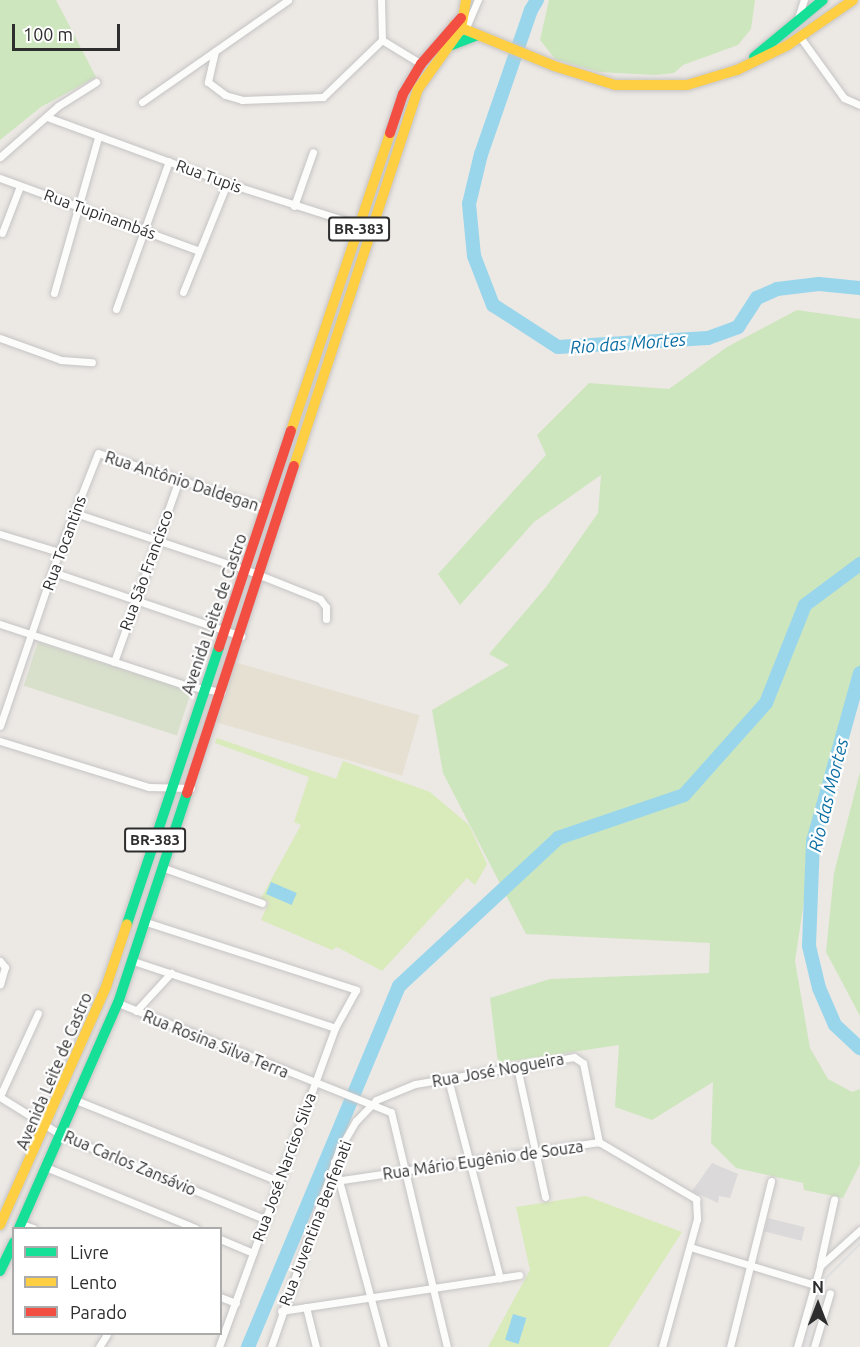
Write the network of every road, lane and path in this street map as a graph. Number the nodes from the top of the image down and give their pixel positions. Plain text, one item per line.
1 (288, 0) edge
2 (381, 0) edge
3 (466, 0) edge
4 (478, 0) edge
5 (804, 0) edge
6 (823, 0) edge
7 (850, 1) edge
8 (798, 18) junction
9 (460, 25) junction
10 (803, 35) junction
11 (481, 37) junction
12 (382, 40) junction
13 (448, 47) junction
14 (215, 51) junction
15 (421, 64) junction
16 (737, 70) junction
17 (96, 82) dead end
18 (142, 102) dead end
19 (860, 105) edge
20 (47, 117) junction
21 (98, 138) junction
22 (313, 152) dead end
23 (0, 157) edge
24 (169, 161) junction
25 (0, 178) edge
26 (227, 183) junction
27 (20, 186) junction
28 (294, 206) junction
29 (81, 207) junction
30 (360, 226) junction
31 (372, 228) junction
32 (143, 230) junction
33 (2, 233) dead end
34 (199, 251) junction
35 (183, 292) dead end
36 (54, 293) dead end
37 (116, 309) dead end
38 (0, 338) edge
39 (92, 362) dead end
40 (99, 453) joint
41 (179, 479) junction
42 (266, 508) junction
43 (75, 513) junction
44 (1, 533) edge
45 (158, 539) junction
46 (59, 552) junction
47 (246, 570) junction
48 (53, 572) junction
49 (261, 575) junction
50 (135, 599) junction
51 (326, 619) dead end
52 (0, 624) edge
53 (226, 631) junction
54 (32, 634) junction
55 (240, 636) junction
56 (114, 662) junction
57 (203, 689) junction
58 (222, 692) junction
59 (0, 726) edge
60 (0, 741) edge
61 (191, 788) junction
62 (171, 790) junction
63 (164, 868) junction
64 (262, 903) dead end
65 (146, 922) junction
66 (133, 961) junction
67 (2, 962) edge
68 (171, 973) junction
69 (0, 984) edge
70 (106, 987) junction
71 (118, 1003) junction
72 (136, 1011) junction
73 (38, 1013) dead end
74 (335, 1028) junction
75 (517, 1067) junction
76 (448, 1078) junction
77 (314, 1084) junction
78 (0, 1097) edge
79 (78, 1101) junction
80 (370, 1104) junction
81 (47, 1126) junction
82 (63, 1137) junction
83 (598, 1142) junction
84 (536, 1154) junction
85 (334, 1162) junction
86 (471, 1162) junction
87 (48, 1168) junction
88 (406, 1171) junction
89 (342, 1180) junction
90 (278, 1181) junction
91 (771, 1181) dead end
92 (545, 1197) dead end
93 (834, 1200) dead end
94 (264, 1219) junction
95 (0, 1225) edge
96 (20, 1226) edge
97 (193, 1227) edge
98 (860, 1230) edge
99 (222, 1240) edge
100 (690, 1247) junction
101 (4, 1252) edge
102 (253, 1252) junction
103 (820, 1266) junction
104 (751, 1267) junction
105 (0, 1271) edge
106 (519, 1275) dead end
107 (500, 1278) junction
108 (815, 1285) junction
109 (432, 1288) junction
110 (830, 1293) dead end
111 (222, 1298) edge
112 (373, 1298) junction
113 (236, 1303) junction
114 (306, 1307) junction
115 (281, 1311) junction
116 (219, 1347) edge
117 (271, 1347) edge
118 (316, 1347) edge
119 (384, 1347) edge
120 (447, 1347) edge
121 (662, 1347) edge
122 (730, 1347) edge
123 (797, 1347) edge
124 (814, 1347) edge

1 - 14 street
2 - 12 street
3 - 9 main road, Avenida Leite de Castro
4 - 9 street
5 - 8 street
6 - 8 main road
7 - 10 main road
8 - 10 main road
8 - 16 main road
9 - 11 main road
9 - 13 main road, BR-383
9 - 15 main road, Avenida Leite de Castro / BR-383
10 - 16 main road
10 - 19 street
11 - 13 main road
11 - 16 main road
12 - 14 street
12 - 15 street
13 - 31 main road, Avenida Leite de Castro / BR-383
14 - 18 street
15 - 30 main road, Avenida Leite de Castro / BR-383
17 - 20 street
20 - 21 street, Rua Tupis
20 - 23 street
21 - 24 street, Rua Tupis
21 - 29 street
22 - 28 street
24 - 26 street, Rua Tupis
24 - 32 street
25 - 27 street, Rua Tupinambás
26 - 28 street, Rua Tupis
26 - 34 street
27 - 29 street, Rua Tupinambás
27 - 33 street
28 - 30 street, Rua Tupis
29 - 32 street, Rua Tupinambás
29 - 36 street
30 - 31 street, Rua Tupis
30 - 42 main road, Avenida Leite de Castro / BR-383
31 - 49 main road, Avenida Leite de Castro / BR-383
32 - 34 street, Rua Tupinambás
32 - 37 street
34 - 35 street
38 - 39 street
40 - 41 street, Rua Antônio Daldegan
40 - 43 street, Rua Tocantins
41 - 42 street, Rua Antônio Daldegan
41 - 45 street, Rua São Francisco
42 - 47 main road, Avenida Leite de Castro / BR-383
43 - 45 street
43 - 46 street, Rua Tocantins
44 - 46 street
45 - 47 street
45 - 50 street, Rua São Francisco
46 - 48 street, Rua Tocantins
47 - 49 street
47 - 53 main road, Avenida Leite de Castro / BR-383
48 - 50 street
48 - 54 street, Rua Tocantins
49 - 51 street
49 - 55 main road, Avenida Leite de Castro / BR-383
50 - 53 street
50 - 56 street, Rua São Francisco
52 - 54 street
53 - 55 street
53 - 57 main road, Avenida Leite de Castro / BR-383
54 - 56 street
54 - 59 street, Rua Tocantins
55 - 58 main road, Avenida Leite de Castro / BR-383
56 - 57 street
57 - 58 street
57 - 62 main road, Avenida Leite de Castro / BR-383
58 - 61 main road, Avenida Leite de Castro / BR-383
60 - 62 street
61 - 62 street
61 - 63 main road, Avenida Leite de Castro / BR-383
62 - 70 main road, Avenida Leite de Castro / BR-383
63 - 64 street
63 - 65 main road, Avenida Leite de Castro / BR-383
65 - 66 main road, Avenida Leite de Castro / BR-383
65 - 74 street, Rua José Narciso Silva
66 - 68 street
66 - 71 main road, Avenida Leite de Castro / BR-383
67 - 69 street
68 - 72 street
68 - 74 street
70 - 71 main road
70 - 81 main road, Avenida Leite de Castro / BR-383
71 - 72 street, Rua Rosina Silva Terra
71 - 79 main road, Avenida Leite de Castro / BR-383
72 - 77 street, Rua Rosina Silva Terra
73 - 78 street
74 - 77 street, Rua José Narciso Silva
75 - 76 street, Rua José Nogueira
75 - 83 street, Rua José Nogueira
75 - 84 street
76 - 80 street, Rua José Nogueira
76 - 86 street
77 - 80 street, Rua Rosina Silva Terra
77 - 90 street, Rua José Narciso Silva
78 - 81 street, Rua Carlos Zansávio
79 - 82 main road, Avenida Leite de Castro / BR-383
79 - 90 street
80 - 85 street, Rua Juventina Benfenati
80 - 88 street, Rua Rosina Silva Terra
81 - 82 street, Rua Carlos Zansávio
81 - 95 main road, Avenida Leite de Castro / BR-383
82 - 87 main road, Avenida Leite de Castro / BR-383
82 - 94 street, Rua Carlos Zansávio
83 - 84 street, Rua Mário Eugênio de Souza
83 - 100 street, Rua Mário Eugênio de Souza
84 - 86 street, Rua Mário Eugênio de Souza
84 - 92 street
85 - 89 street
85 - 115 street, Rua Juventina Benfenati
86 - 88 street, Rua Mário Eugênio de Souza
86 - 107 street
87 - 96 main road, Avenida Leite de Castro / BR-383
87 - 97 street
88 - 89 street, Rua Mário Eugênio de Souza
88 - 109 street, Rua Rosina Silva Terra
89 - 112 street
90 - 94 street, Rua José Narciso Silva
91 - 104 street
93 - 103 street
94 - 102 street, Rua José Narciso Silva
98 - 103 street
99 - 102 street
100 - 104 street
100 - 121 street
101 - 105 main road
102 - 113 street, Rua José Narciso Silva
103 - 108 street
104 - 108 street
104 - 122 street
106 - 107 street
107 - 109 street
108 - 123 street
109 - 112 street
109 - 120 street, Rua Rosina Silva Terra
110 - 124 street
111 - 113 street
112 - 114 street
112 - 119 street
113 - 116 street, Rua José Narciso Silva
114 - 115 street
114 - 118 street
115 - 117 street, Rua Juventina Benfenati

